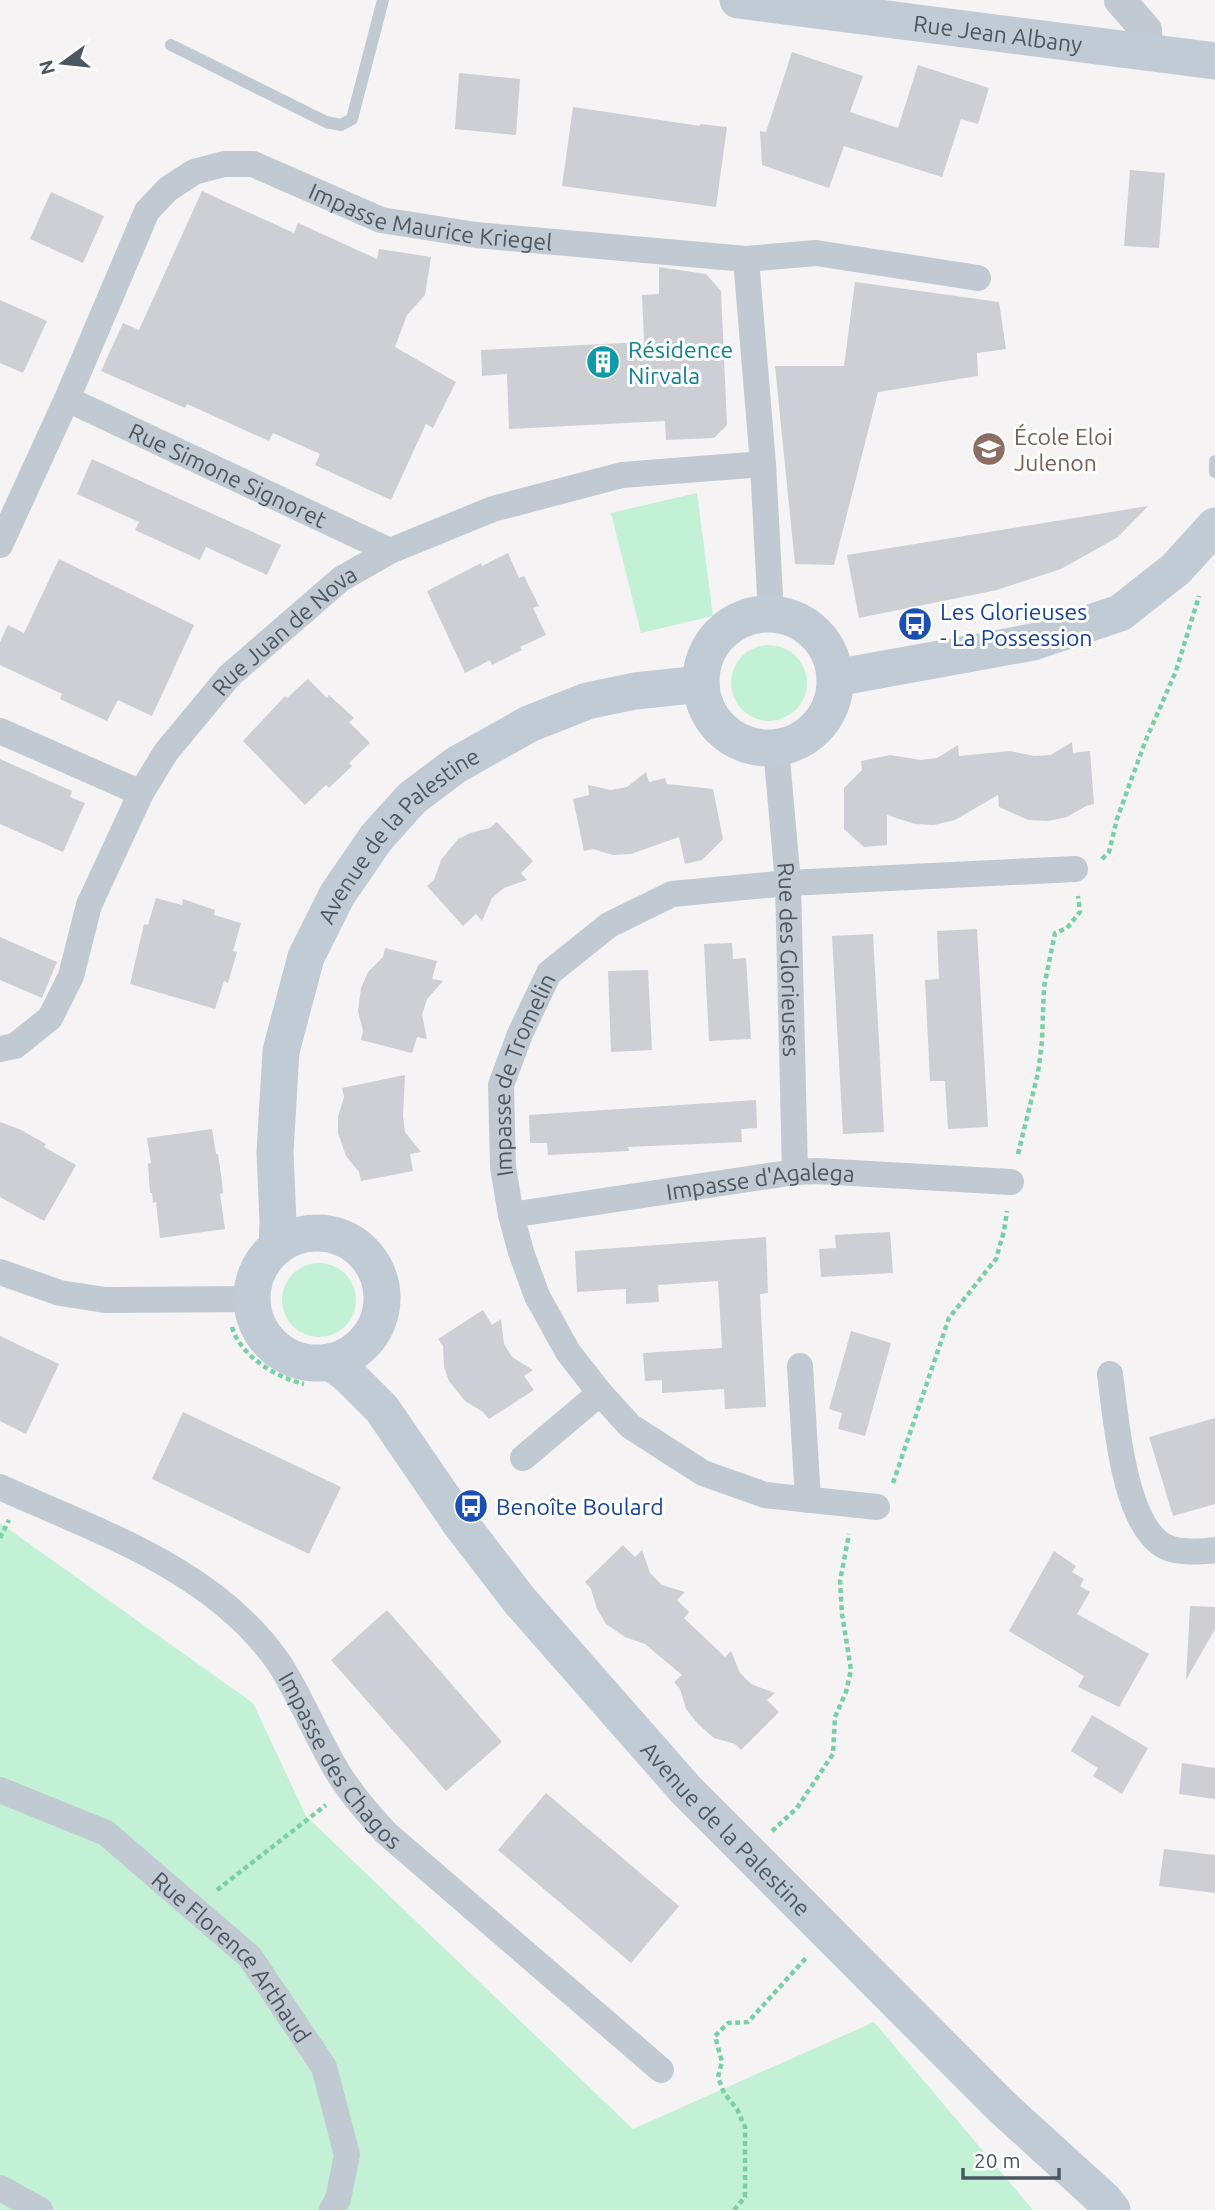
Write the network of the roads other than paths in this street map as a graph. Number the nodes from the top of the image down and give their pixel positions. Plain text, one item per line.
1 (383, 0) edge
2 (738, 0) edge
3 (1120, 0) edge
4 (171, 45) dead end
5 (1147, 54) junction
6 (1215, 61) edge
7 (746, 259) junction
8 (978, 278) dead end
9 (66, 399) junction
10 (1215, 461) edge
11 (763, 464) junction
12 (1215, 472) edge
13 (1215, 526) edge
14 (0, 545) edge
15 (390, 551) junction
16 (771, 614) junction
17 (835, 678) junction
18 (701, 684) junction
19 (0, 730) edge
20 (776, 748) junction
21 (141, 793) junction
22 (1075, 869) dead end
23 (788, 883) junction
24 (0, 1049) edge
25 (275, 1152) junction
26 (795, 1172) junction
27 (1011, 1182) dead end
28 (511, 1215) junction
29 (314, 1233) junction
30 (277, 1246) junction
31 (0, 1272) edge
32 (252, 1299) junction
33 (362, 1346) junction
34 (330, 1362) junction
35 (800, 1366) dead end
36 (1110, 1374) dead end
37 (600, 1393) junction
38 (382, 1409) junction
39 (523, 1458) dead end
40 (0, 1487) edge
41 (808, 1500) junction
42 (877, 1507) dead end
43 (1215, 1550) edge
44 (0, 1790) edge
45 (661, 2070) dead end
46 (0, 2189) edge
47 (40, 2210) edge
48 (332, 2210) edge
49 (1112, 2210) edge

1 - 4 lane
2 - 5 main road, Rue Jean Albany
3 - 5 street
5 - 6 main road, Rue Jean Albany
7 - 8 street, Impasse Maurice Kriegel
7 - 9 street, Impasse Maurice Kriegel
7 - 11 street
9 - 14 street, Impasse Maurice Kriegel
9 - 15 street, Rue Simone Signoret
10 - 12 lane
11 - 15 street, Rue Juan de Nova
11 - 16 street
13 - 17 main road
15 - 21 street, Rue Juan de Nova
16 - 17 main road
16 - 18 main road
17 - 20 main road
18 - 20 main road
18 - 25 main road, Avenue de la Palestine
19 - 21 street
20 - 23 street, Rue des Glorieuses
21 - 24 street, Rue Juan de Nova
22 - 23 street, Impasse de Tromelin
23 - 26 street, Rue des Glorieuses
23 - 28 street, Impasse de Tromelin
25 - 29 main road, Avenue de la Palestine
25 - 30 main road, Avenue de la Palestine
26 - 27 street, Impasse d'Agalega
26 - 28 street, Impasse d'Agalega
28 - 37 street, Impasse de Tromelin
29 - 30 main road
29 - 33 main road
30 - 32 main road
31 - 32 street
32 - 34 main road
33 - 34 main road
33 - 38 main road, Avenue de la Palestine
34 - 38 main road, Avenue de la Palestine
35 - 41 street
36 - 43 street
37 - 39 street
37 - 41 street, Impasse de Tromelin
38 - 49 main road, Avenue de la Palestine
40 - 45 street, Impasse des Chagos
41 - 42 street, Impasse de Tromelin
44 - 48 street, Rue Florence Arthaud
46 - 47 street

